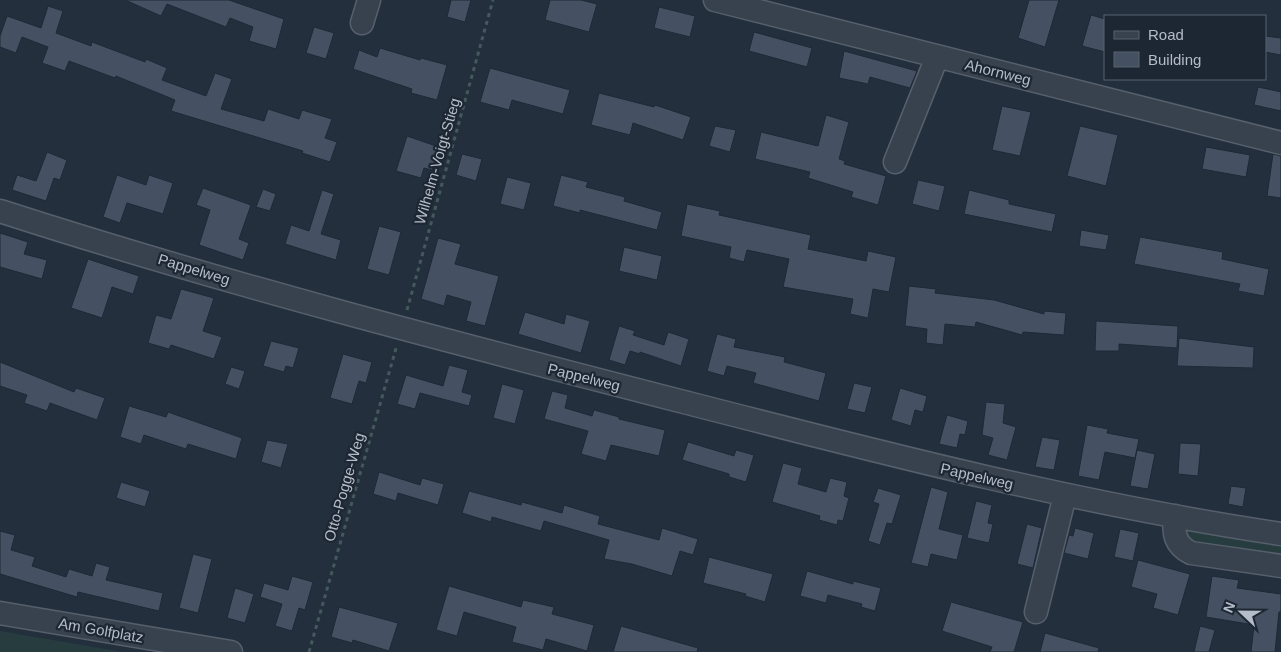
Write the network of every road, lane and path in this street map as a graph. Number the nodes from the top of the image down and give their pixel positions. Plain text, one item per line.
1 (369, 0) edge
2 (493, 0) edge
3 (715, 0) edge
4 (362, 23) dead end
5 (938, 57) junction
6 (1281, 143) edge
7 (895, 162) dead end
8 (0, 211) edge
9 (402, 329) junction
10 (1065, 495) junction
11 (1175, 516) junction
12 (1281, 534) edge
13 (1281, 566) edge
14 (1036, 612) dead end
15 (0, 613) edge
16 (232, 652) edge
17 (309, 652) edge

1 - 4 street
2 - 9 path, Wilhelm-Voigt-Stieg
3 - 5 street, Ahornweg
5 - 6 street, Ahornweg
5 - 7 street
8 - 9 street, Pappelweg
9 - 10 street, Pappelweg
9 - 17 path, Otto-Pogge-Weg
10 - 11 street, Pappelweg
10 - 14 street
11 - 12 street, Pappelweg
11 - 13 street
15 - 16 street, Am Golfplatz

